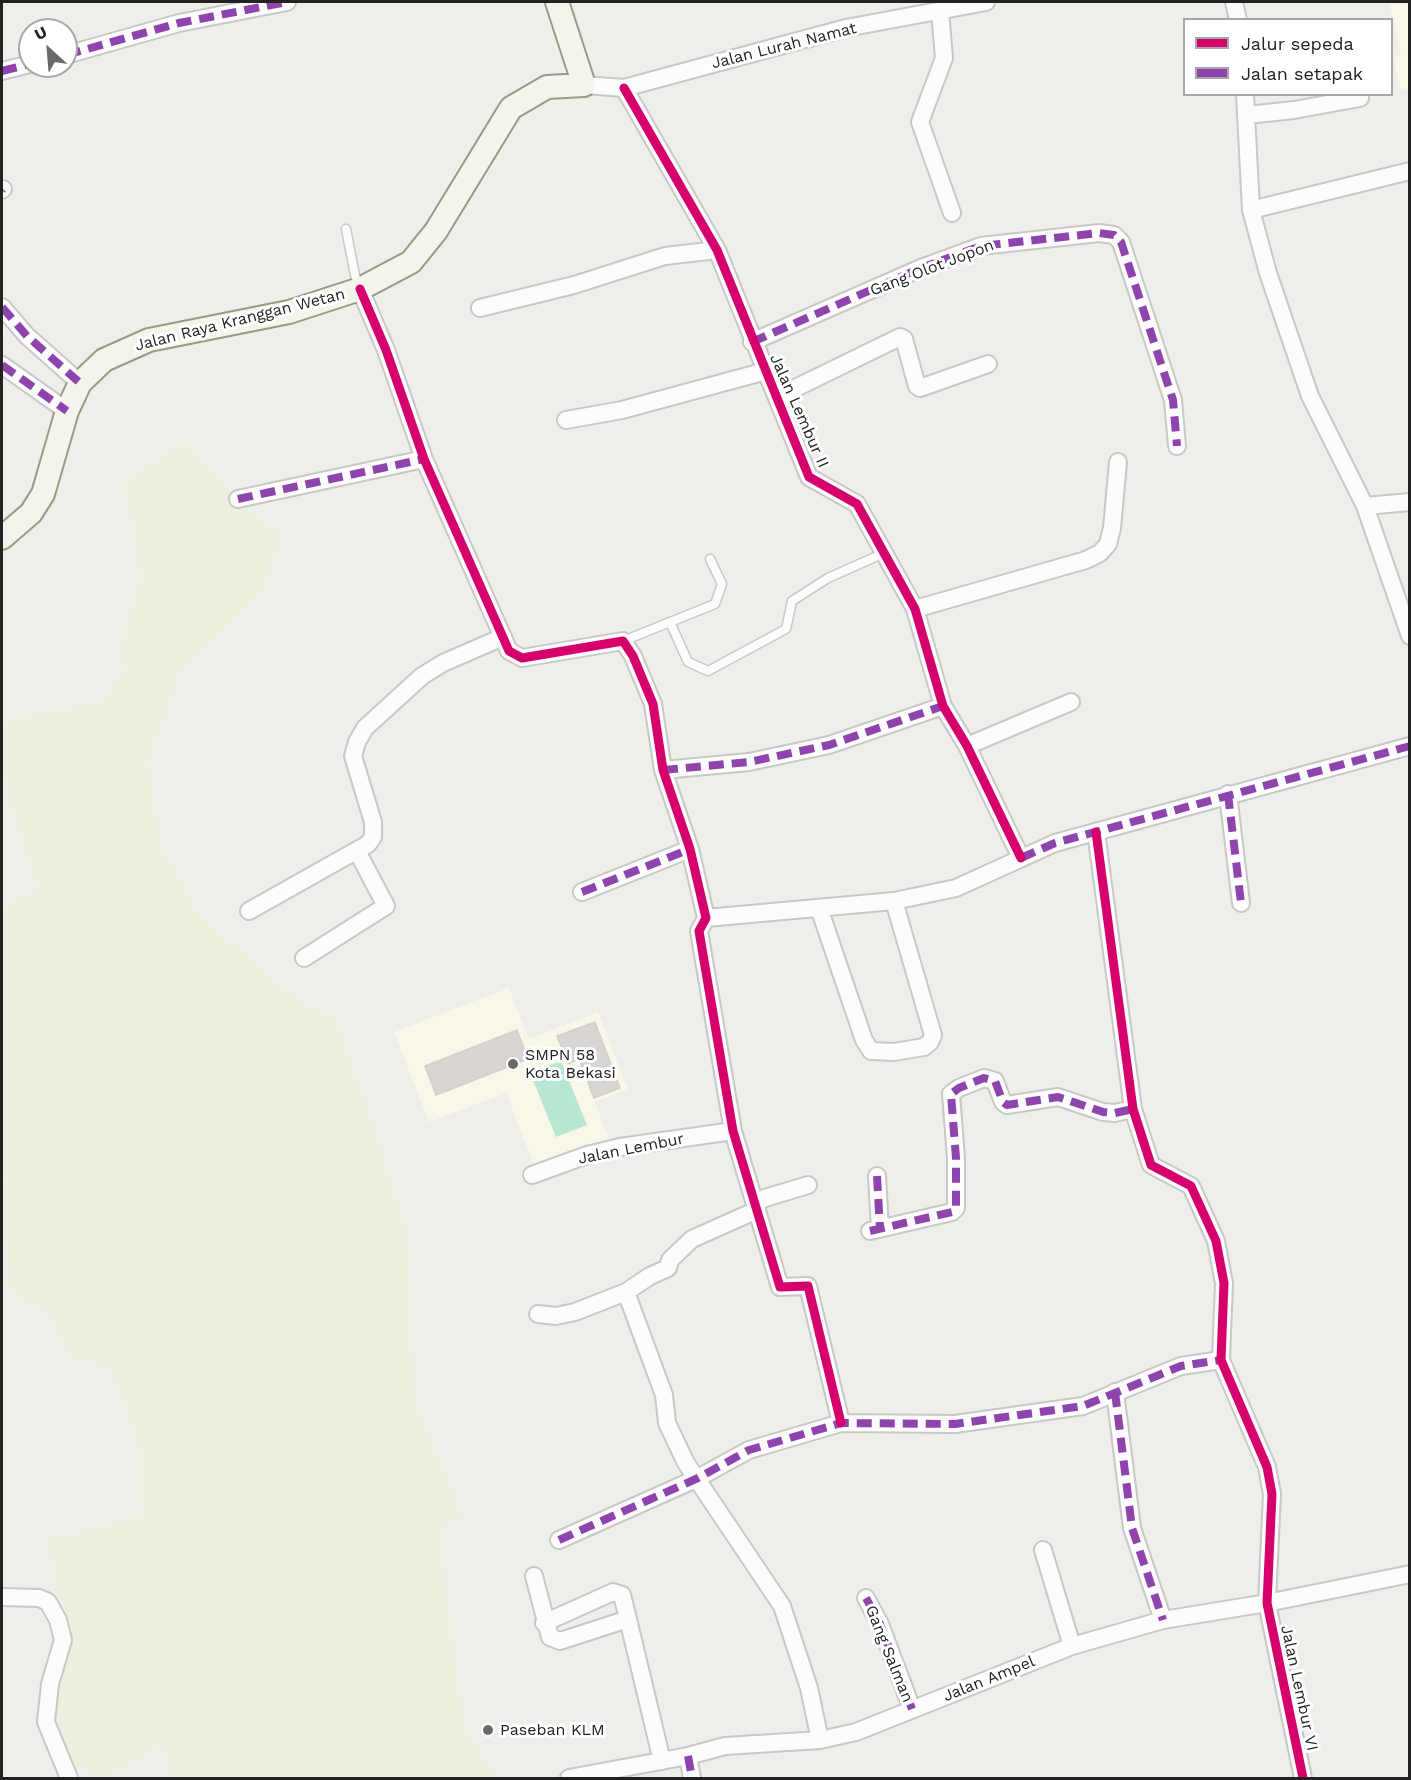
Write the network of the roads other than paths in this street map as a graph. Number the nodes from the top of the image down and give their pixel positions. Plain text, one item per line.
1 (287, 2) edge
2 (556, 2) edge
3 (986, 2) edge
4 (1234, 2) edge
5 (940, 11) junction
6 (1238, 18) edge
7 (78, 52) edge
8 (18, 67) edge
9 (2, 71) edge
10 (584, 85) junction
11 (624, 88) junction
12 (1245, 96) edge
13 (1360, 98) dead end
14 (1246, 115) junction
15 (1410, 171) edge
16 (1251, 210) junction
17 (952, 213) dead end
18 (346, 229) dead end
19 (717, 250) junction
20 (360, 289) junction
21 (2, 307) edge
22 (480, 308) dead end
23 (752, 342) junction
24 (988, 364) dead end
25 (2, 365) edge
26 (765, 371) junction
27 (80, 383) junction
28 (777, 397) junction
29 (67, 411) junction
30 (566, 420) dead end
31 (1177, 446) dead end
32 (423, 459) junction
33 (1118, 462) dead end
34 (238, 499) dead end
35 (1410, 502) edge
36 (1365, 506) junction
37 (2, 538) edge
38 (884, 553) junction
39 (710, 559) dead end
40 (915, 609) junction
41 (670, 622) junction
42 (1409, 634) edge
43 (503, 637) junction
44 (623, 640) junction
45 (1071, 702) dead end
46 (943, 706) junction
47 (967, 746) junction
48 (1410, 746) edge
49 (663, 770) junction
50 (1228, 794) junction
51 (1096, 832) junction
52 (690, 849) junction
53 (357, 851) junction
54 (1021, 858) junction
55 (582, 892) dead end
56 (894, 901) junction
57 (1241, 903) dead end
58 (819, 908) junction
59 (249, 911) dead end
60 (706, 918) junction
61 (304, 958) dead end
62 (1133, 1109) junction
63 (733, 1131) junction
64 (532, 1175) dead end
65 (877, 1176) dead end
66 (808, 1185) dead end
67 (756, 1207) junction
68 (626, 1292) junction
69 (538, 1314) dead end
70 (1221, 1360) junction
71 (1115, 1392) junction
72 (841, 1424) junction
73 (698, 1478) junction
74 (559, 1540) dead end
75 (1043, 1550) dead end
76 (1410, 1574) edge
77 (534, 1576) dead end
78 (2, 1598) edge
79 (867, 1598) dead end
80 (1267, 1603) junction
81 (628, 1619) junction
82 (1162, 1620) junction
83 (544, 1623) junction
84 (1072, 1646) junction
85 (912, 1709) junction
86 (820, 1740) junction
87 (687, 1756) junction
88 (662, 1761) junction
89 (69, 1779) edge
90 (569, 1779) edge
91 (692, 1779) edge
92 (1303, 1779) edge

1 - 7 street
2 - 10 main road
3 - 5 street, Jalan Lurah Namat
4 - 6 street
5 - 11 street, Jalan Lurah Namat
5 - 17 street
8 - 9 street
10 - 11 street, Jalan Lurah Namat
10 - 20 main road, Jalan Raya Kranggan Wetan
11 - 19 street, Jalan Lembur II
12 - 14 street
13 - 14 street
14 - 16 street
15 - 16 street
16 - 36 street
18 - 20 lane
19 - 22 street
19 - 23 street, Jalan Lembur II
20 - 27 main road, Jalan Raya Kranggan Wetan
20 - 32 street
21 - 27 street
23 - 26 street, Jalan Lembur II
23 - 31 street, Gang Olot Jopon
24 - 28 street
25 - 29 street
26 - 28 street, Jalan Lembur II
26 - 30 street
27 - 29 main road, Jalan Raya Kranggan Wetan
28 - 38 street, Jalan Lembur II
29 - 37 main road, Jalan Raya Kranggan Wetan
32 - 34 street
32 - 43 street
33 - 40 street
35 - 36 street
36 - 42 street
38 - 40 street, Jalan Lembur II
38 - 41 lane
39 - 41 lane
40 - 46 street, Jalan Lembur II
41 - 44 lane
43 - 44 street
43 - 53 street
44 - 49 street
45 - 47 street
46 - 47 street, Jalan Lembur II
46 - 49 street
47 - 54 street, Jalan Lembur II
48 - 50 street
49 - 52 street
50 - 51 street
50 - 57 street
51 - 54 street
51 - 62 street
52 - 55 street
52 - 60 street
53 - 59 street
53 - 61 street
54 - 56 street
56 - 58 street
56 - 58 street
58 - 60 street
60 - 63 street
62 - 65 street
62 - 70 street
63 - 64 street, Jalan Lembur
63 - 67 street
66 - 67 street
67 - 68 street
67 - 72 street
68 - 69 street
68 - 73 street
70 - 71 street
70 - 80 street, Jalan Lembur VI
71 - 72 street
71 - 82 street
72 - 73 street
73 - 74 street
73 - 86 street
75 - 84 street
76 - 80 street, Jalan Ampel
77 - 83 street
78 - 89 street
79 - 85 street, Gang Salman
80 - 82 street, Jalan Ampel
80 - 92 street, Jalan Lembur VI
81 - 83 street
81 - 83 street
81 - 88 street
82 - 84 street, Jalan Ampel
84 - 85 street, Jalan Ampel
85 - 86 street, Jalan Ampel
86 - 87 street, Jalan Ampel
87 - 88 street, Jalan Ampel
87 - 91 street
88 - 90 street, Jalan Ampel

